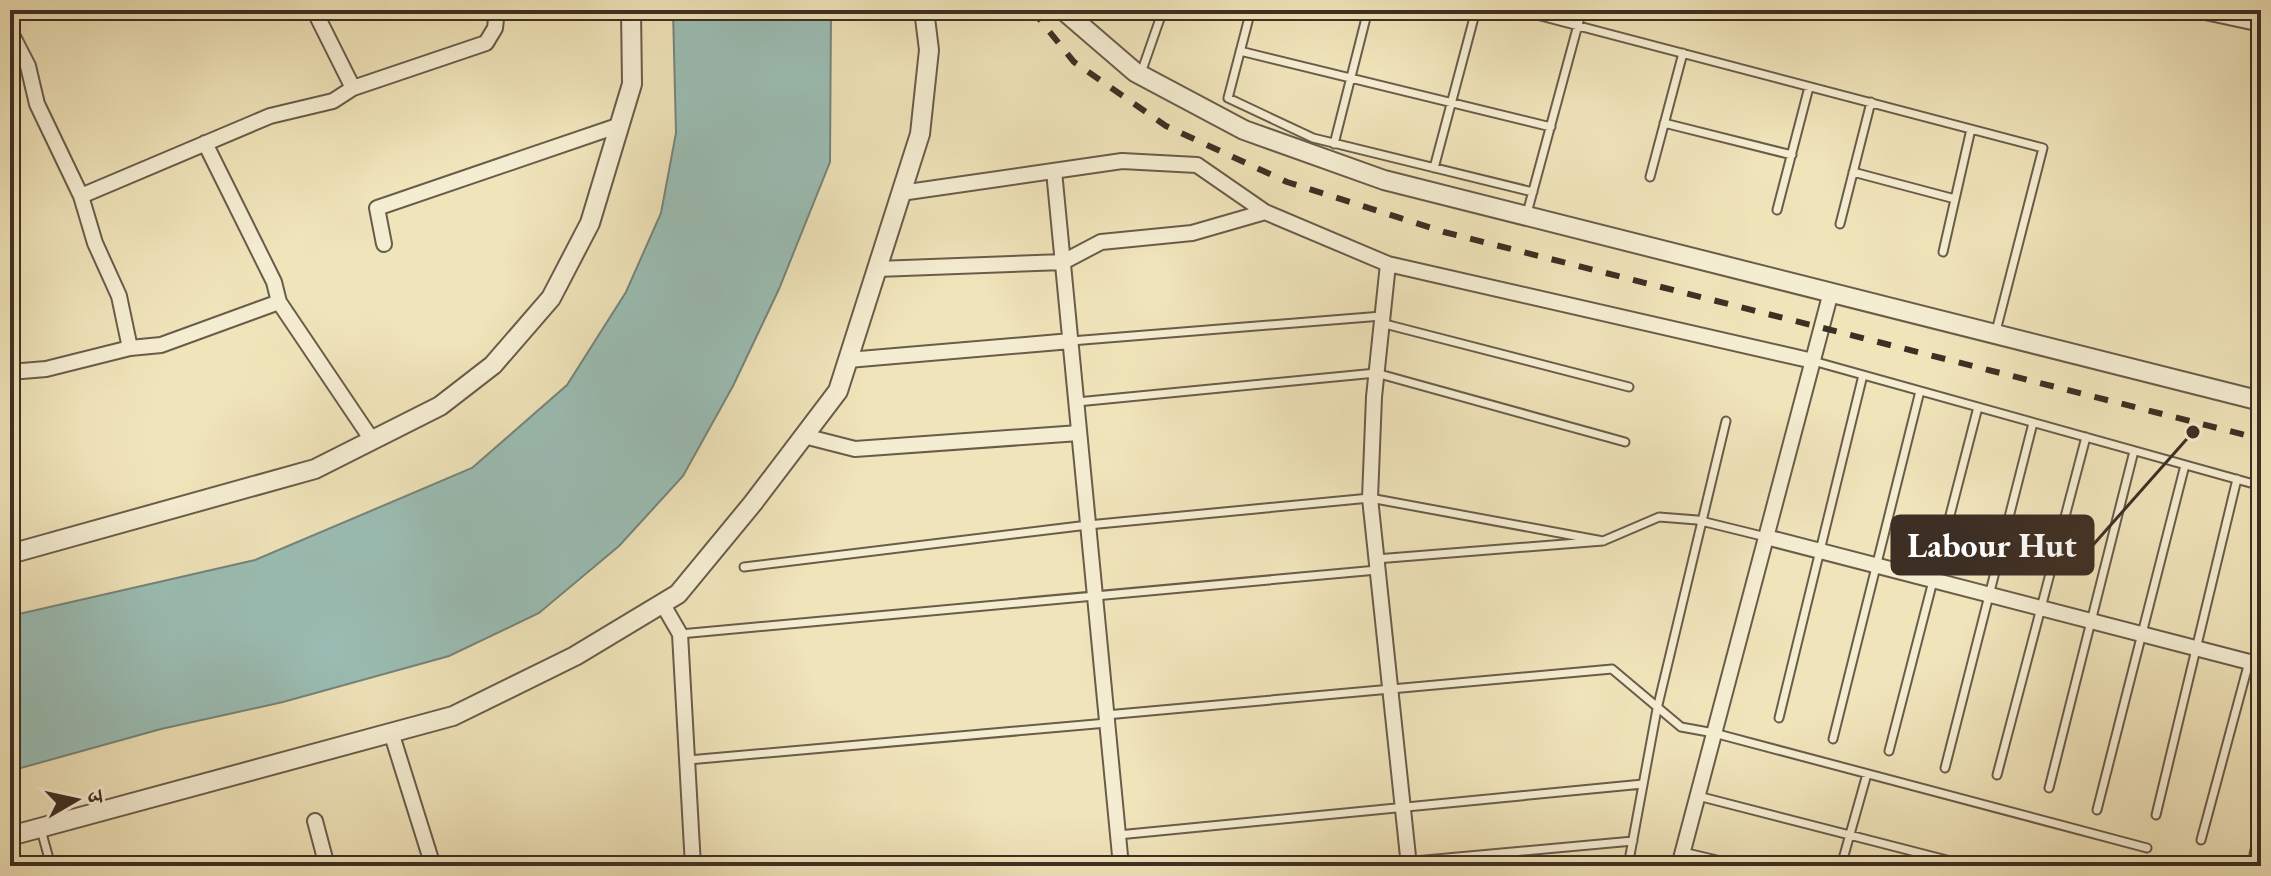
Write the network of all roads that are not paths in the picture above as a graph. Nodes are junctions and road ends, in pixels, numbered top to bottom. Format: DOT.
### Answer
graph roads {
  1 [pos="314,10"];
  2 [pos="497,10"];
  3 [pos="631,10"];
  4 [pos="924,10"];
  5 [pos="1063,10"];
  6 [pos="1163,10"];
  7 [pos="1251,10"];
  8 [pos="1368,10"];
  9 [pos="1476,10"];
  10 [pos="1518,10"];
  11 [pos="1582,10"];
  12 [pos="2196,10"];
  13 [pos="2261,24"];
  14 [pos="1578,26"];
  15 [pos="10,31"];
  16 [pos="1240,51"];
  17 [pos="1683,53"];
  18 [pos="1140,75"];
  19 [pos="1351,78"];
  20 [pos="1809,87"];
  21 [pos="353,88"];
  22 [pos="1871,102"];
  23 [pos="1452,103"];
  24 [pos="1664,123"];
  25 [pos="620,125"];
  26 [pos="1551,127"];
  27 [pos="1971,129"];
  28 [pos="205,143"];
  29 [pos="1334,144"];
  30 [pos="1792,155"];
  31 [pos="1434,168"];
  32 [pos="1054,171"];
  33 [pos="1853,172"];
  34 [pos="1650,177"];
  35 [pos="1533,192"];
  36 [pos="901,193"];
  37 [pos="81,196"];
  38 [pos="1955,199"];
  39 [pos="1777,210"];
  40 [pos="1265,212"];
  41 [pos="1526,215"];
  42 [pos="1840,224"];
  43 [pos="384,244"];
  44 [pos="1943,252"];
  45 [pos="1063,262"];
  46 [pos="1388,264"];
  47 [pos="877,269"];
  48 [pos="1831,292"];
  49 [pos="279,302"];
  50 [pos="1382,319"];
  51 [pos="1995,334"];
  52 [pos="1071,341"];
  53 [pos="130,348"];
  54 [pos="848,360"];
  55 [pos="1813,361"];
  56 [pos="10,372"];
  57 [pos="1376,373"];
  58 [pos="1863,375"];
  59 [pos="1629,387"];
  60 [pos="1920,391"];
  61 [pos="2261,401"];
  62 [pos="1077,402"];
  63 [pos="1978,407"];
  64 [pos="1726,421"];
  65 [pos="2033,423"];
  66 [pos="1079,433"];
  67 [pos="804,436"];
  68 [pos="2086,437"];
  69 [pos="372,440"];
  70 [pos="1625,442"];
  71 [pos="2134,451"];
  72 [pos="2185,465"];
  73 [pos="2237,479"];
  74 [pos="2261,486"];
  75 [pos="1370,498"];
  76 [pos="1702,521"];
  77 [pos="1088,525"];
  78 [pos="1766,537"];
  79 [pos="1603,541"];
  80 [pos="1820,551"];
  81 [pos="10,554"];
  82 [pos="1377,564"];
  83 [pos="1877,565"];
  84 [pos="744,567"];
  85 [pos="1933,579"];
  86 [pos="1989,593"];
  87 [pos="1095,596"];
  88 [pos="662,603"];
  89 [pos="2041,609"];
  90 [pos="2092,622"];
  91 [pos="680,634"];
  92 [pos="2142,634"];
  93 [pos="2197,649"];
  94 [pos="2255,664"];
  95 [pos="1390,691"];
  96 [pos="1657,709"];
  97 [pos="1779,718"];
  98 [pos="1107,719"];
  99 [pos="391,732"];
  100 [pos="1714,733"];
  101 [pos="1833,739"];
  102 [pos="1889,751"];
  103 [pos="688,760"];
  104 [pos="1945,768"];
  105 [pos="1867,774"];
  106 [pos="1997,775"];
  107 [pos="1643,784"];
  108 [pos="2049,788"];
  109 [pos="1698,796"];
  110 [pos="1403,807"];
  111 [pos="2097,810"];
  112 [pos="2156,815"];
  113 [pos="315,821"];
  114 [pos="2261,825"];
  115 [pos="40,827"];
  116 [pos="1118,835"];
  117 [pos="1850,835"];
  118 [pos="10,836"];
  119 [pos="2201,840"];
  120 [pos="1633,841"];
  121 [pos="2147,848"];
  122 [pos="2254,854"];
  123 [pos="1681,859"];
  124 [pos="1409,864"];
  125 [pos="51,866"];
  126 [pos="327,866"];
  127 [pos="433,866"];
  128 [pos="693,866"];
  129 [pos="1121,866"];
  130 [pos="1359,866"];
  131 [pos="1628,866"];
  132 [pos="1742,866"];
  133 [pos="1841,866"];
  134 [pos="1970,866"];
  1 -- 21 [label="street"];
  2 -- 21 [label="street"];
  3 -- 25 [label="street"];
  4 -- 36 [label="street"];
  5 -- 18 [label="street"];
  6 -- 18 [label="lane"];
  7 -- 16 [label="lane"];
  8 -- 19 [label="lane"];
  9 -- 23 [label="lane"];
  10 -- 14 [label="lane"];
  11 -- 14 [label="lane"];
  12 -- 13 [label="street"];
  14 -- 17 [label="lane"];
  14 -- 26 [label="lane"];
  15 -- 37 [label="street"];
  16 -- 19 [label="lane"];
  16 -- 29 [label="lane"];
  17 -- 20 [label="lane"];
  17 -- 24 [label="lane"];
  18 -- 41 [label="street"];
  19 -- 23 [label="lane"];
  19 -- 29 [label="lane"];
  20 -- 22 [label="lane"];
  20 -- 30 [label="lane"];
  21 -- 28 [label="street"];
  22 -- 27 [label="lane"];
  22 -- 33 [label="lane"];
  23 -- 26 [label="lane"];
  23 -- 31 [label="lane"];
  24 -- 30 [label="lane"];
  24 -- 34 [label="lane"];
  25 -- 43 [label="street"];
  25 -- 69 [label="street"];
  26 -- 35 [label="lane"];
  27 -- 38 [label="lane"];
  27 -- 51 [label="lane"];
  28 -- 37 [label="street"];
  28 -- 49 [label="street"];
  29 -- 31 [label="lane"];
  30 -- 39 [label="lane"];
  31 -- 35 [label="lane"];
  32 -- 36 [label="street"];
  32 -- 40 [label="street"];
  32 -- 45 [label="street"];
  33 -- 38 [label="lane"];
  33 -- 42 [label="lane"];
  35 -- 41 [label="lane"];
  36 -- 47 [label="street"];
  37 -- 53 [label="street"];
  38 -- 44 [label="lane"];
  40 -- 45 [label="street"];
  40 -- 46 [label="street"];
  41 -- 48 [label="street"];
  45 -- 47 [label="street"];
  45 -- 52 [label="street"];
  46 -- 50 [label="street"];
  46 -- 55 [label="street"];
  47 -- 54 [label="street"];
  48 -- 51 [label="street"];
  48 -- 55 [label="street"];
  49 -- 53 [label="street"];
  49 -- 69 [label="street"];
  50 -- 52 [label="lane"];
  50 -- 57 [label="street"];
  50 -- 59 [label="lane"];
  51 -- 61 [label="street"];
  52 -- 54 [label="street"];
  52 -- 62 [label="street"];
  53 -- 56 [label="street"];
  54 -- 67 [label="street"];
  55 -- 58 [label="lane"];
  55 -- 78 [label="street"];
  57 -- 62 [label="lane"];
  57 -- 70 [label="lane"];
  57 -- 75 [label="street"];
  58 -- 60 [label="lane"];
  58 -- 80 [label="lane"];
  60 -- 63 [label="lane"];
  60 -- 83 [label="lane"];
  62 -- 66 [label="street"];
  63 -- 65 [label="lane"];
  63 -- 85 [label="lane"];
  64 -- 76 [label="lane"];
  65 -- 68 [label="lane"];
  65 -- 86 [label="lane"];
  66 -- 67 [label="street"];
  66 -- 77 [label="street"];
  67 -- 88 [label="street"];
  68 -- 71 [label="lane"];
  68 -- 89 [label="lane"];
  69 -- 81 [label="street"];
  71 -- 72 [label="lane"];
  71 -- 90 [label="lane"];
  72 -- 73 [label="lane"];
  72 -- 92 [label="lane"];
  73 -- 74 [label="lane"];
  73 -- 93 [label="lane"];
  75 -- 77 [label="lane"];
  75 -- 79 [label="lane"];
  75 -- 82 [label="street"];
  76 -- 78 [label="lane"];
  76 -- 79 [label="lane"];
  76 -- 96 [label="lane"];
  77 -- 84 [label="lane"];
  77 -- 87 [label="street"];
  78 -- 80 [label="street"];
  78 -- 100 [label="street"];
  79 -- 82 [label="lane"];
  80 -- 83 [label="street"];
  80 -- 97 [label="lane"];
  82 -- 87 [label="lane"];
  82 -- 95 [label="street"];
  83 -- 85 [label="street"];
  83 -- 101 [label="lane"];
  85 -- 86 [label="street"];
  85 -- 102 [label="lane"];
  86 -- 89 [label="street"];
  86 -- 104 [label="lane"];
  87 -- 91 [label="lane"];
  87 -- 98 [label="street"];
  88 -- 91 [label="street"];
  88 -- 99 [label="street"];
  89 -- 90 [label="street"];
  89 -- 106 [label="lane"];
  90 -- 92 [label="street"];
  90 -- 108 [label="lane"];
  91 -- 103 [label="street"];
  92 -- 93 [label="street"];
  92 -- 111 [label="lane"];
  93 -- 94 [label="street"];
  93 -- 112 [label="lane"];
  94 -- 119 [label="lane"];
  95 -- 96 [label="lane"];
  95 -- 98 [label="lane"];
  95 -- 110 [label="street"];
  96 -- 100 [label="lane"];
  96 -- 107 [label="lane"];
  98 -- 103 [label="lane"];
  98 -- 116 [label="street"];
  99 -- 115 [label="street"];
  99 -- 127 [label="street"];
  100 -- 105 [label="lane"];
  100 -- 109 [label="street"];
  103 -- 128 [label="street"];
  105 -- 117 [label="lane"];
  105 -- 121 [label="lane"];
  107 -- 110 [label="lane"];
  107 -- 120 [label="lane"];
  109 -- 117 [label="lane"];
  109 -- 123 [label="street"];
  110 -- 116 [label="lane"];
  110 -- 124 [label="street"];
  113 -- 126 [label="street"];
  114 -- 122 [label="lane"];
  115 -- 118 [label="street"];
  115 -- 125 [label="lane"];
  116 -- 129 [label="street"];
  117 -- 133 [label="lane"];
  117 -- 134 [label="lane"];
  120 -- 124 [label="lane"];
  120 -- 131 [label="lane"];
  123 -- 132 [label="lane"];
  124 -- 130 [label="lane"];
}
